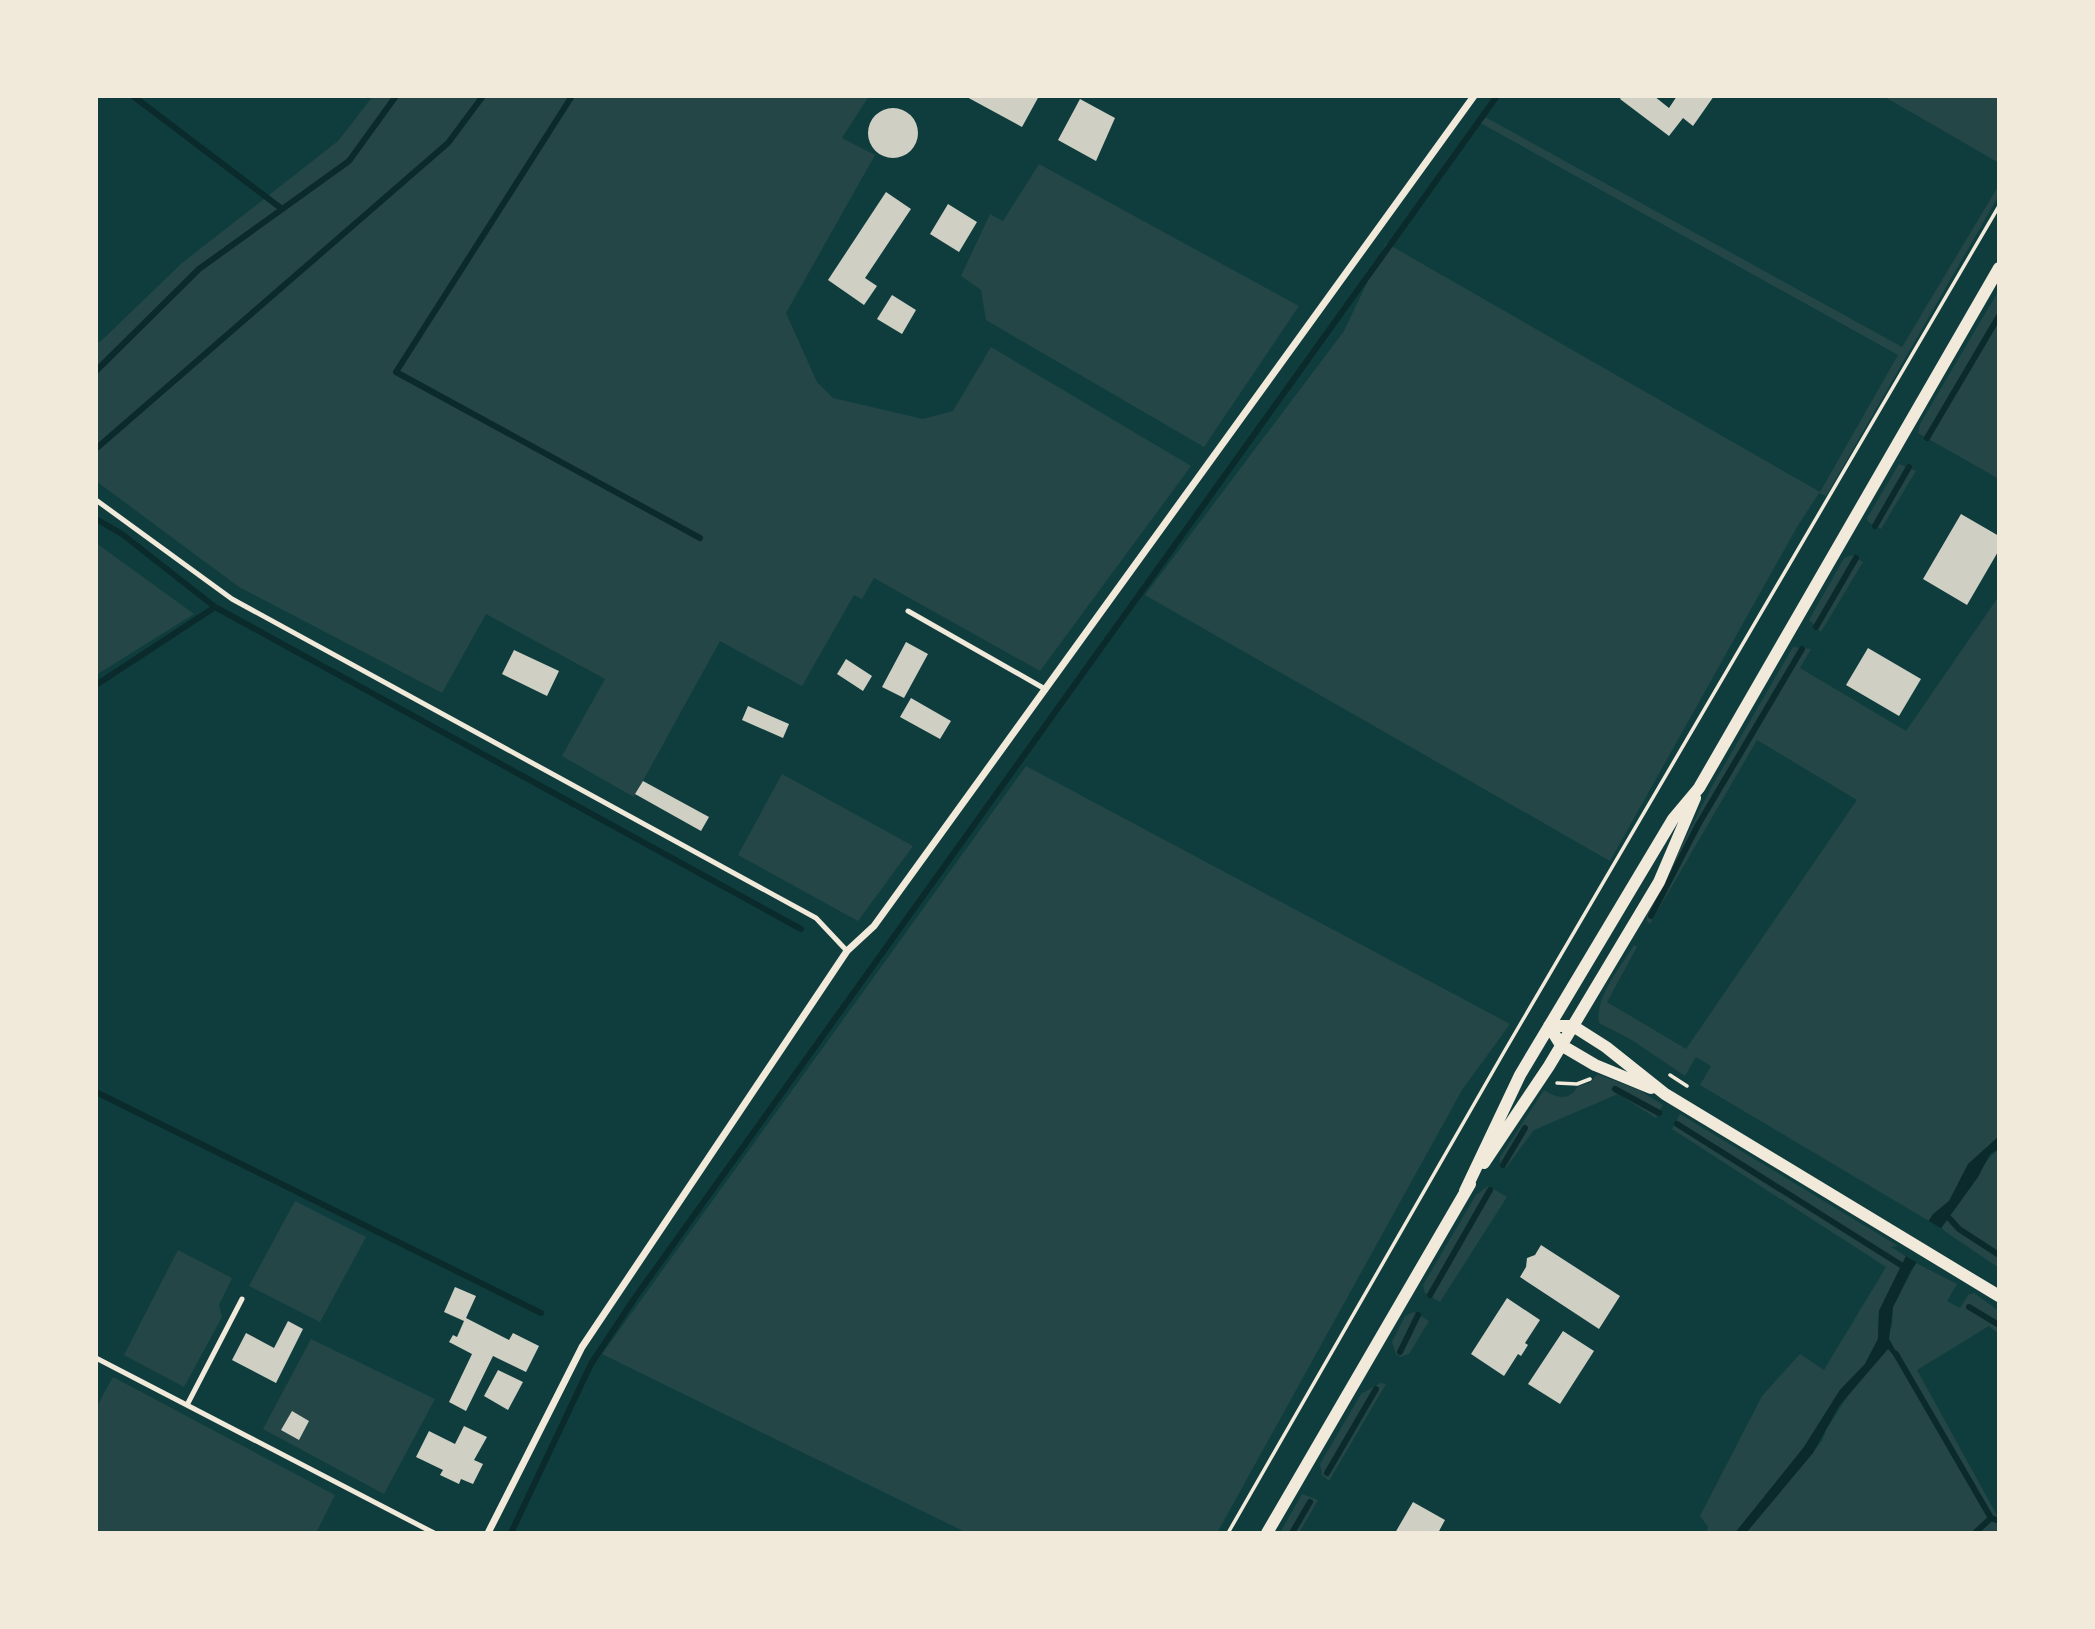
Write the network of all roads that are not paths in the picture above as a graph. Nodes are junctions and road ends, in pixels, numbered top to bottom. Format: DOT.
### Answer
graph roads {
  1 [pos="1474,96"];
  2 [pos="1999,268"];
  3 [pos="96,500"];
  4 [pos="908,611"];
  5 [pos="1045,689"];
  6 [pos="1699,788"];
  7 [pos="847,951"];
  8 [pos="1549,1026"];
  9 [pos="1573,1026"];
  10 [pos="1562,1045"];
  11 [pos="1665,1094"];
  12 [pos="1465,1191"];
  13 [pos="1999,1296"];
  14 [pos="242,1299"];
  15 [pos="96,1358"];
  16 [pos="187,1405"];
  17 [pos="434,1533"];
  18 [pos="488,1533"];
  19 [pos="1268,1533"];
  1 -- 5 [label="street"];
  2 -- 6 [label="street"];
  3 -- 7 [label="lane"];
  4 -- 5 [label="lane"];
  5 -- 7 [label="street"];
  6 -- 8 [label="street"];
  6 -- 9 [label="street"];
  7 -- 18 [label="street"];
  8 -- 9 [label="street"];
  8 -- 10 [label="street"];
  8 -- 12 [label="street"];
  9 -- 10 [label="street"];
  9 -- 11 [label="street"];
  10 -- 11 [label="street"];
  10 -- 12 [label="street"];
  11 -- 13 [label="street"];
  12 -- 19 [label="street"];
  14 -- 16 [label="lane"];
  15 -- 16 [label="lane"];
  16 -- 17 [label="lane"];
}
